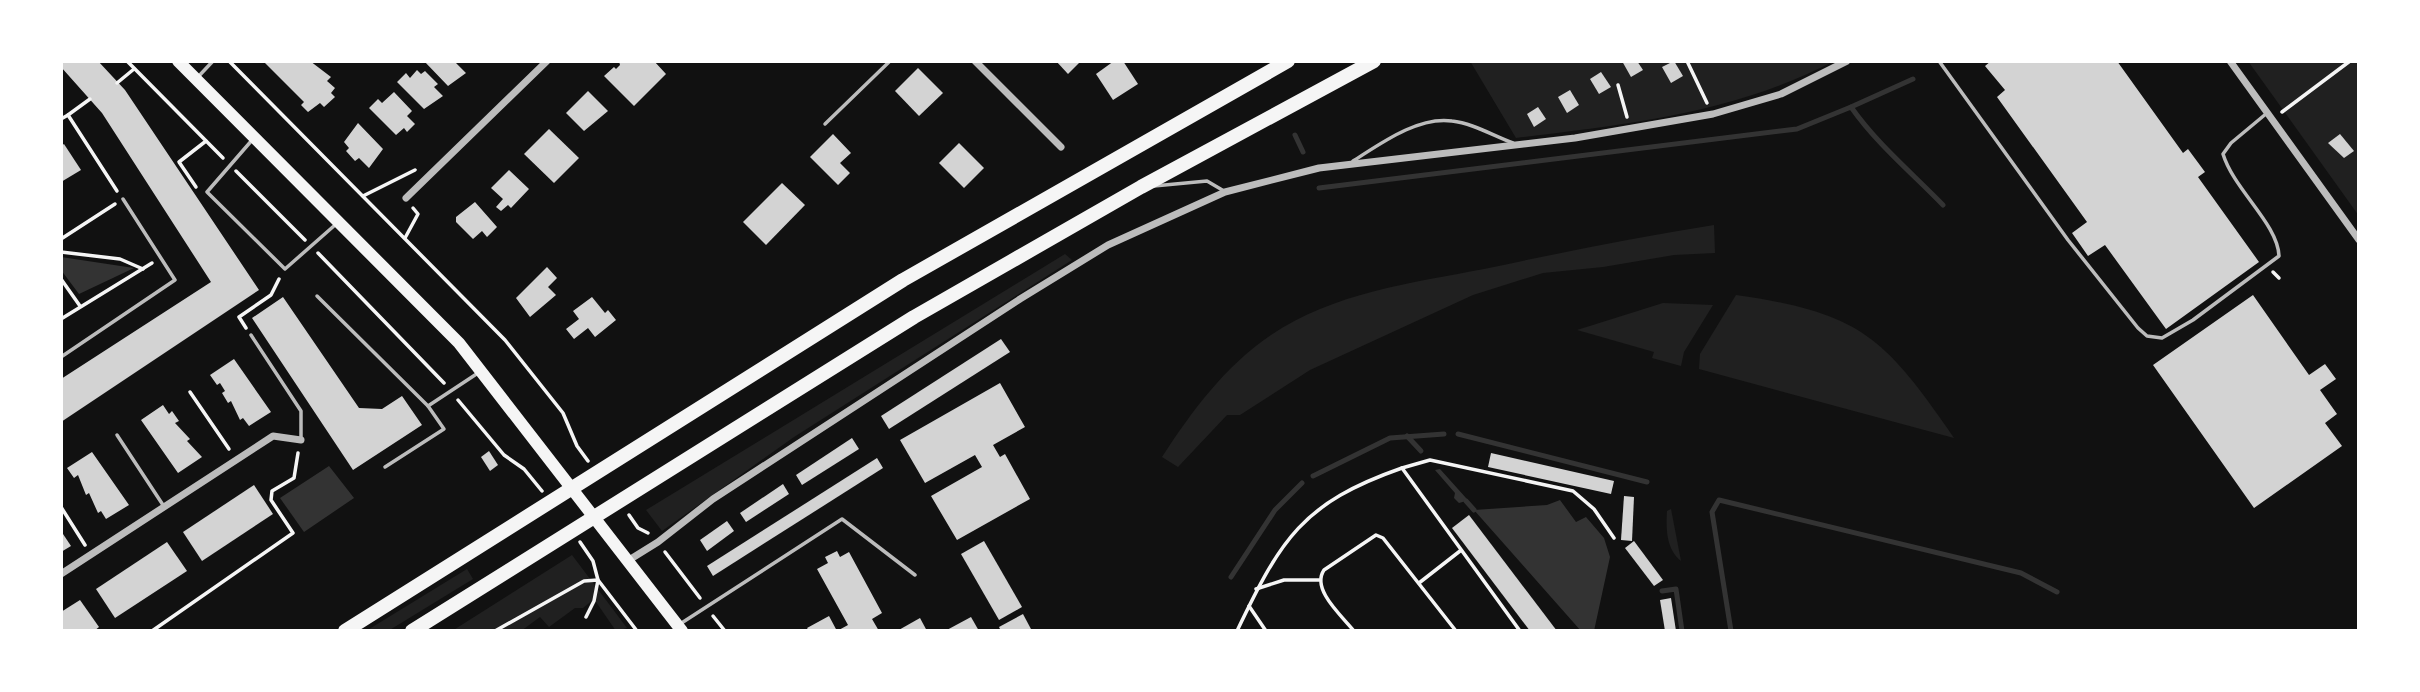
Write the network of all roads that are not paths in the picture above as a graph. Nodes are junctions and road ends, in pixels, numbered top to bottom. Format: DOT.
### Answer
graph roads {
  1 [pos="178,61"];
  2 [pos="213,61"];
  3 [pos="547,61"];
  4 [pos="891,61"];
  5 [pos="975,61"];
  6 [pos="1288,61"];
  7 [pos="1374,61"];
  8 [pos="1847,61"];
  9 [pos="1940,61"];
  10 [pos="2230,61"];
  11 [pos="196,79"];
  12 [pos="2270,116"];
  13 [pos="825,124"];
  14 [pos="255,137"];
  15 [pos="1520,145"];
  16 [pos="1061,147"];
  17 [pos="1348,164"];
  18 [pos="1141,187"];
  19 [pos="1225,192"];
  20 [pos="406,198"];
  21 [pos="122,199"];
  22 [pos="338,222"];
  23 [pos="2359,240"];
  24 [pos="317,296"];
  25 [pos="251,335"];
  26 [pos="61,357"];
  27 [pos="482,370"];
  28 [pos="428,406"];
  29 [pos="117,435"];
  30 [pos="301,440"];
  31 [pos="385,467"];
  32 [pos="164,507"];
  33 [pos="629,560"];
  34 [pos="61,574"];
  35 [pos="915,575"];
  36 [pos="680,628"];
  37 [pos="345,631"];
  38 [pos="412,631"];
  1 -- 11 [label="main road"];
  2 -- 11 [label="lane"];
  3 -- 20 [label="street"];
  4 -- 13 [label="lane"];
  5 -- 16 [label="street"];
  6 -- 37 [label="highway"];
  7 -- 18 [label="highway"];
  8 -- 15 [label="street"];
  9 -- 12 [label="lane"];
  10 -- 12 [label="street"];
  11 -- 14 [label="main road"];
  12 -- 23 [label="street"];
  14 -- 22 [label="main road"];
  14 -- 22 [label="lane"];
  15 -- 17 [label="street"];
  15 -- 17 [label="lane"];
  17 -- 19 [label="street"];
  18 -- 19 [label="lane"];
  18 -- 38 [label="highway"];
  19 -- 33 [label="street"];
  21 -- 26 [label="lane"];
  22 -- 27 [label="main road"];
  24 -- 28 [label="lane"];
  25 -- 30 [label="lane"];
  27 -- 28 [label="lane"];
  27 -- 33 [label="main road"];
  28 -- 31 [label="lane"];
  29 -- 32 [label="lane"];
  30 -- 32 [label="street"];
  32 -- 34 [label="street"];
  33 -- 36 [label="main road"];
  35 -- 36 [label="lane"];
}
